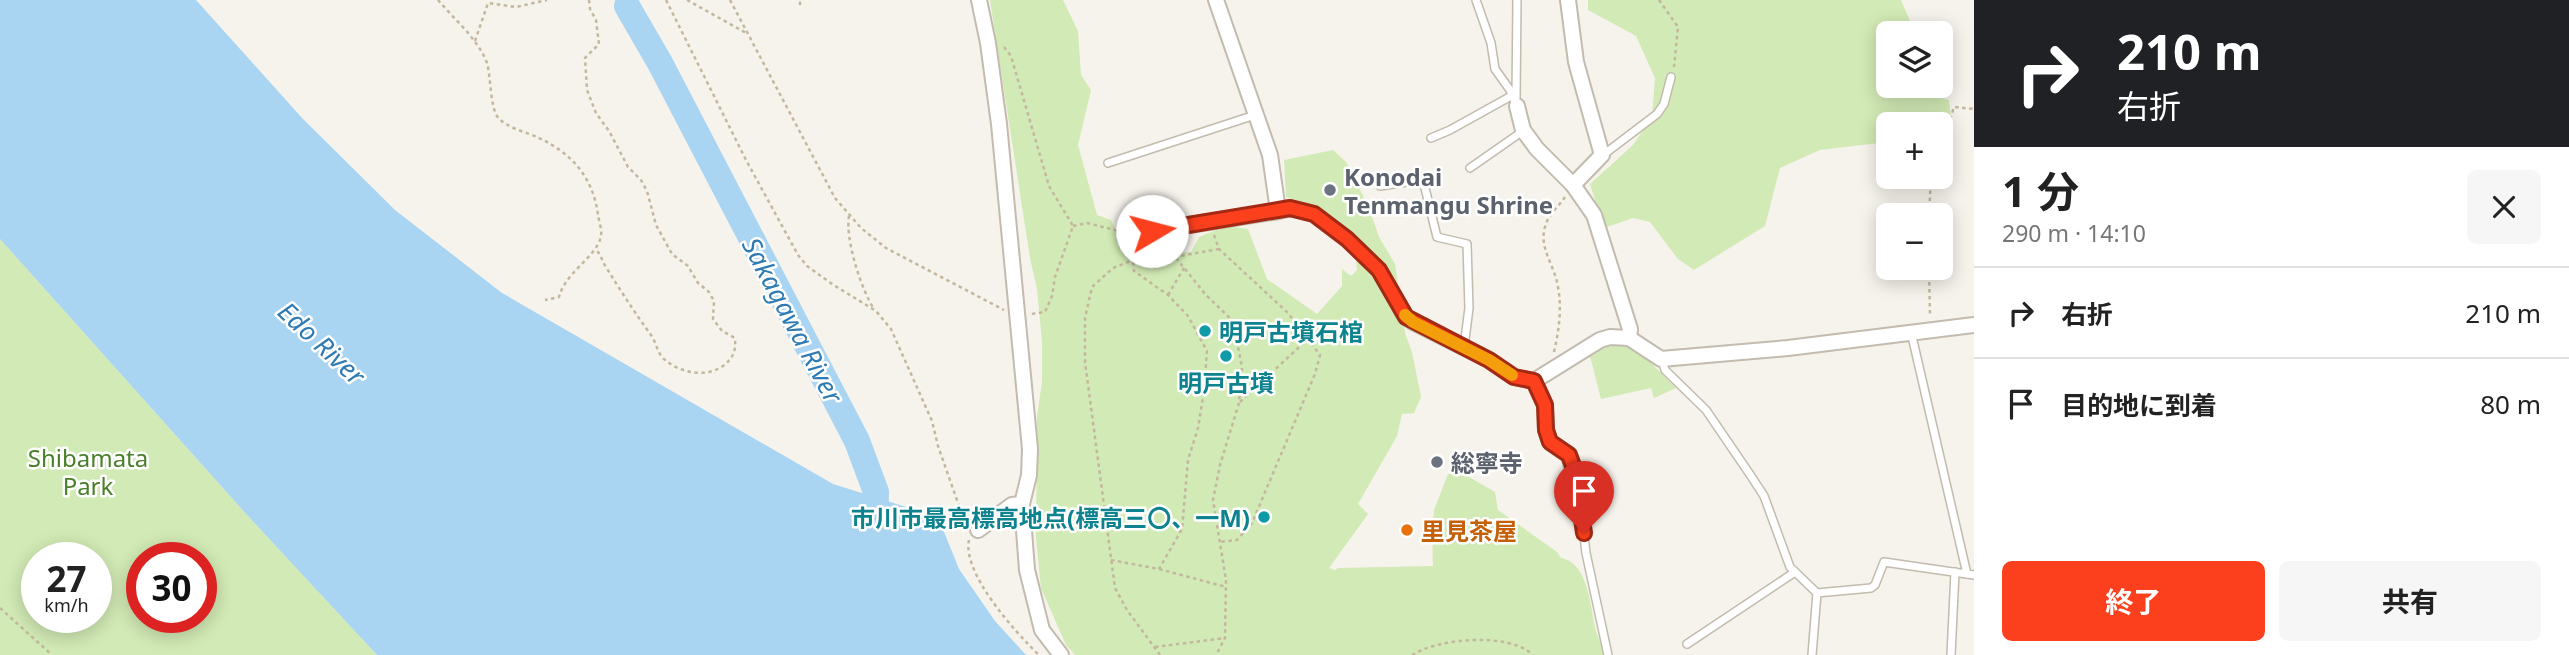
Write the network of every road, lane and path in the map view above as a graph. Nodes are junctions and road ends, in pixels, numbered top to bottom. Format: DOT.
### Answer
graph roads {
  1 [pos="438,0"];
  2 [pos="547,0"];
  3 [pos="589,0"];
  4 [pos="666,0"];
  5 [pos="687,0"];
  6 [pos="730,0"];
  7 [pos="800,0"];
  8 [pos="979,0"];
  9 [pos="1216,0"];
  10 [pos="1476,0"];
  11 [pos="1517,0"];
  12 [pos="1568,0"];
  13 [pos="1659,0"];
  14 [pos="488,1"];
  15 [pos="800,5"];
  16 [pos="749,35"];
  17 [pos="475,42"];
  18 [pos="1004,47"];
  19 [pos="1671,78"];
  20 [pos="1515,100"];
  21 [pos="1974,109"];
  22 [pos="1952,112"];
  23 [pos="1255,115"];
  24 [pos="1523,130"];
  25 [pos="1431,138"];
  26 [pos="1602,155"];
  27 [pos="1108,163"];
  28 [pos="1470,168"];
  29 [pos="1573,185"];
  30 [pos="1380,186"];
  31 [pos="1278,211"];
  32 [pos="849,214"];
  33 [pos="1210,222"];
  34 [pos="1073,226"];
  35 [pos="1152,231"];
  36 [pos="595,249"];
  37 [pos="1219,249"];
  38 [pos="1175,257"];
  39 [pos="1133,260"];
  40 [pos="1185,268"];
  41 [pos="1929,280"];
  42 [pos="1168,295"];
  43 [pos="545,300"];
  44 [pos="876,312"];
  45 [pos="1007,312"];
  46 [pos="1028,314"];
  47 [pos="1974,325"];
  48 [pos="1930,330"];
  49 [pos="1911,332"];
  50 [pos="1309,338"];
  51 [pos="1629,338"];
  52 [pos="1464,347"];
  53 [pos="1661,359"];
  54 [pos="1549,372"];
  55 [pos="1534,381"];
  56 [pos="1239,403"];
  57 [pos="1579,494"];
  58 [pos="1022,504"];
  59 [pos="974,532"];
  60 [pos="1218,542"];
  61 [pos="1111,560"];
  62 [pos="1159,569"];
  63 [pos="1795,572"];
  64 [pos="1955,572"];
  65 [pos="1970,574"];
  66 [pos="1226,587"];
  67 [pos="1817,593"];
  68 [pos="0,608"];
  69 [pos="1226,638"];
  70 [pos="1687,644"];
  71 [pos="1156,647"];
  72 [pos="52,655"];
  73 [pos="1038,655"];
  74 [pos="1061,655"];
  75 [pos="1160,655"];
  76 [pos="1216,655"];
  77 [pos="1412,655"];
  78 [pos="1533,655"];
  79 [pos="1608,655"];
  80 [pos="1812,655"];
  81 [pos="1951,655"];
  1 -- 17 [label="path"];
  2 -- 14 [label="path"];
  3 -- 36 [label="path"];
  4 -- 44 [label="path"];
  5 -- 16 [label="path"];
  6 -- 16 [label="path"];
  7 -- 15 [label="path"];
  8 -- 58 [label="street"];
  9 -- 23 [label="street"];
  10 -- 20 [label="lane"];
  11 -- 20 [label="lane"];
  12 -- 26 [label="street"];
  13 -- 19 [label="path"];
  14 -- 17 [label="path"];
  16 -- 32 [label="path"];
  17 -- 36 [label="path"];
  18 -- 34 [label="path"];
  19 -- 26 [label="lane"];
  20 -- 24 [label="street"];
  20 -- 25 [label="lane"];
  21 -- 22 [label="path"];
  23 -- 27 [label="lane"];
  23 -- 31 [label="street"];
  24 -- 28 [label="lane"];
  24 -- 29 [label="street"];
  26 -- 29 [label="street"];
  29 -- 51 [label="street"];
  29 -- 54 [label="path"];
  30 -- 52 [label="lane"];
  31 -- 33 [label="street"];
  31 -- 52 [label="street"];
  32 -- 44 [label="path"];
  32 -- 45 [label="path"];
  33 -- 35 [label="street"];
  33 -- 37 [label="path"];
  34 -- 39 [label="path"];
  34 -- 46 [label="path"];
  36 -- 43 [label="path"];
  37 -- 38 [label="path"];
  37 -- 50 [label="path"];
  38 -- 39 [label="path"];
  38 -- 40 [label="path"];
  39 -- 42 [label="path"];
  39 -- 61 [label="path"];
  40 -- 42 [label="path"];
  40 -- 56 [label="path"];
  41 -- 48 [label="path"];
  42 -- 62 [label="path"];
  44 -- 59 [label="path"];
  47 -- 48 [label="street"];
  48 -- 49 [label="street"];
  49 -- 53 [label="street"];
  49 -- 65 [label="lane"];
  50 -- 56 [label="path"];
  50 -- 60 [label="path"];
  51 -- 53 [label="street"];
  51 -- 54 [label="street"];
  52 -- 55 [label="street"];
  53 -- 63 [label="lane"];
  54 -- 55 [label="street"];
  55 -- 57 [label="street"];
  56 -- 60 [label="path"];
  57 -- 79 [label="lane"];
  58 -- 59 [label="street"];
  58 -- 74 [label="street"];
  59 -- 73 [label="path"];
  60 -- 66 [label="path"];
  61 -- 62 [label="path"];
  61 -- 71 [label="path"];
  62 -- 66 [label="path"];
  63 -- 67 [label="lane"];
  63 -- 70 [label="lane"];
  64 -- 65 [label="lane"];
  64 -- 67 [label="lane"];
  64 -- 81 [label="lane"];
  66 -- 69 [label="path"];
  67 -- 80 [label="lane"];
  68 -- 72 [label="path"];
  69 -- 71 [label="path"];
  69 -- 76 [label="path"];
  71 -- 75 [label="path"];
  77 -- 78 [label="path"];
}
